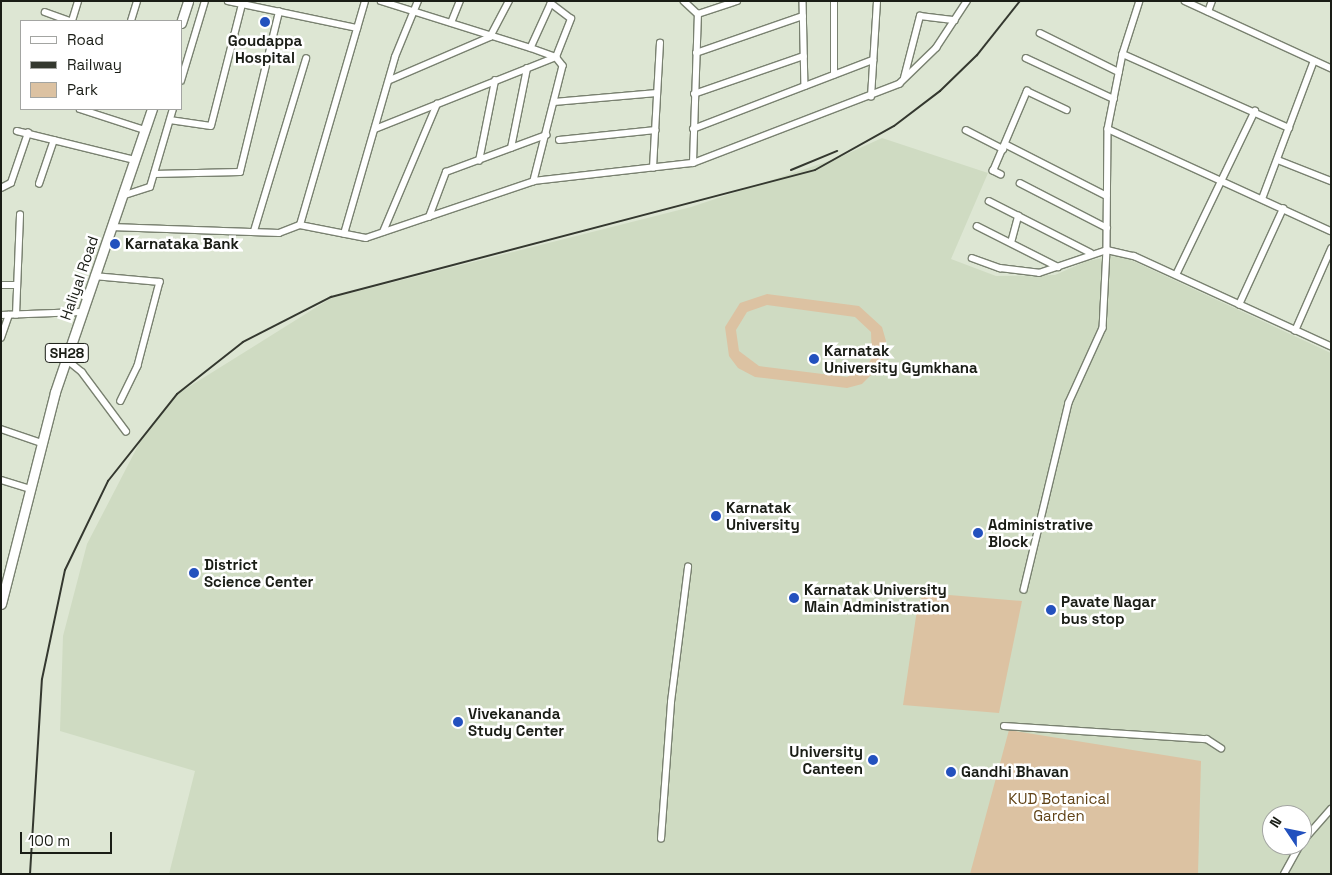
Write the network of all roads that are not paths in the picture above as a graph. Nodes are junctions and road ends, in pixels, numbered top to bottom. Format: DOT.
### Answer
graph roads {
  1 [pos="78,1"];
  2 [pos="137,1"];
  3 [pos="188,1"];
  4 [pos="205,1"];
  5 [pos="228,1"];
  6 [pos="365,1"];
  7 [pos="381,1"];
  8 [pos="418,1"];
  9 [pos="460,1"];
  10 [pos="508,1"];
  11 [pos="684,1"];
  12 [pos="737,1"];
  13 [pos="803,1"];
  14 [pos="834,1"];
  15 [pos="878,1"];
  16 [pos="968,1"];
  17 [pos="1140,1"];
  18 [pos="1185,1"];
  19 [pos="1212,1"];
  20 [pos="242,4"];
  21 [pos="413,11"];
  22 [pos="45,12"];
  23 [pos="279,12"];
  24 [pos="1208,12"];
  25 [pos="698,14"];
  26 [pos="803,16"];
  27 [pos="68,20"];
  28 [pos="71,20"];
  29 [pos="131,20"];
  30 [pos="182,20"];
  31 [pos="955,20"];
  32 [pos="451,24"];
  33 [pos="357,28"];
  34 [pos="1040,33"];
  35 [pos="490,37"];
  36 [pos="660,43"];
  37 [pos="531,48"];
  38 [pos="696,53"];
  39 [pos="1123,54"];
  40 [pos="804,56"];
  41 [pos="556,57"];
  42 [pos="1026,58"];
  43 [pos="306,59"];
  44 [pos="873,60"];
  45 [pos="1314,61"];
  46 [pos="527,68"];
  47 [pos="1331,68"];
  48 [pos="1119,72"];
  49 [pos="834,75"];
  50 [pos="182,78"];
  51 [pos="390,80"];
  52 [pos="903,80"];
  53 [pos="495,82"];
  54 [pos="805,86"];
  55 [pos="657,93"];
  56 [pos="694,94"];
  57 [pos="871,97"];
  58 [pos="1114,99"];
  59 [pos="554,102"];
  60 [pos="438,104"];
  61 [pos="83,110"];
  62 [pos="152,110"];
  63 [pos="173,110"];
  64 [pos="1067,110"];
  65 [pos="1254,111"];
  66 [pos="170,120"];
  67 [pos="1289,128"];
  68 [pos="376,129"];
  69 [pos="1108,129"];
  70 [pos="145,130"];
  71 [pos="655,130"];
  72 [pos="693,130"];
  73 [pos="966,130"];
  74 [pos="17,131"];
  75 [pos="28,133"];
  76 [pos="546,135"];
  77 [pos="54,140"];
  78 [pos="559,140"];
  79 [pos="1004,147"];
  80 [pos="511,148"];
  81 [pos="135,160"];
  82 [pos="1278,160"];
  83 [pos="479,161"];
  84 [pos="693,164"];
  85 [pos="653,168"];
  86 [pos="154,174"];
  87 [pos="1001,175"];
  88 [pos="534,181"];
  89 [pos="1331,181"];
  90 [pos="1223,182"];
  91 [pos="1020,183"];
  92 [pos="39,184"];
  93 [pos="1,188"];
  94 [pos="122,196"];
  95 [pos="1107,196"];
  96 [pos="1262,199"];
  97 [pos="988,200"];
  98 [pos="1283,208"];
  99 [pos="20,215"];
  100 [pos="1018,216"];
  101 [pos="430,217"];
  102 [pos="300,225"];
  103 [pos="111,226"];
  104 [pos="976,226"];
  105 [pos="1107,228"];
  106 [pos="1331,230"];
  107 [pos="254,232"];
  108 [pos="383,232"];
  109 [pos="344,234"];
  110 [pos="1011,243"];
  111 [pos="1331,249"];
  112 [pos="1107,250"];
  113 [pos="1091,253"];
  114 [pos="972,258"];
  115 [pos="1058,267"];
  116 [pos="1176,275"];
  117 [pos="94,276"];
  118 [pos="1,285"];
  119 [pos="16,285"];
  120 [pos="1239,305"];
  121 [pos="81,312"];
  122 [pos="9,315"];
  123 [pos="16,315"];
  124 [pos="1,316"];
  125 [pos="1295,331"];
  126 [pos="1,338"];
  127 [pos="1331,346"];
  128 [pos="66,359"];
  129 [pos="121,401"];
  130 [pos="1,429"];
  131 [pos="126,431"];
  132 [pos="42,443"];
  133 [pos="1,480"];
  134 [pos="30,489"];
  135 [pos="688,567"];
  136 [pos="1024,590"];
  137 [pos="1,604"];
  138 [pos="1004,726"];
  139 [pos="1221,748"];
  140 [pos="1331,809"];
  141 [pos="1312,831"];
  142 [pos="661,839"];
  143 [pos="1295,855"];
  144 [pos="1284,874"];
  1 -- 28 [label="street"];
  2 -- 29 [label="street"];
  3 -- 30 [label="main road"];
  4 -- 50 [label="street"];
  5 -- 20 [label="street"];
  6 -- 33 [label="street"];
  7 -- 21 [label="street"];
  8 -- 21 [label="street"];
  9 -- 32 [label="street"];
  10 -- 35 [label="street"];
  11 -- 25 [label="street"];
  12 -- 25 [label="street"];
  13 -- 26 [label="street"];
  14 -- 49 [label="street"];
  15 -- 44 [label="street"];
  16 -- 31 [label="street"];
  17 -- 39 [label="street"];
  18 -- 24 [label="street"];
  19 -- 24 [label="street"];
  20 -- 23 [label="street"];
  20 -- 66 [label="street"];
  21 -- 32 [label="street"];
  21 -- 51 [label="street"];
  22 -- 27 [label="street"];
  23 -- 33 [label="street"];
  23 -- 86 [label="street"];
  24 -- 45 [label="street"];
  25 -- 38 [label="street"];
  26 -- 38 [label="street"];
  26 -- 40 [label="street"];
  31 -- 52 [label="street"];
  31 -- 52 [label="street"];
  32 -- 35 [label="street"];
  33 -- 102 [label="street"];
  34 -- 48 [label="street"];
  35 -- 37 [label="street"];
  35 -- 51 [label="street"];
  36 -- 55 [label="street"];
  37 -- 41 [label="street"];
  37 -- 41 [label="street"];
  38 -- 56 [label="street"];
  39 -- 48 [label="street"];
  39 -- 65 [label="street"];
  40 -- 54 [label="street"];
  40 -- 56 [label="street"];
  41 -- 46 [label="street"];
  41 -- 59 [label="street"];
  42 -- 58 [label="street"];
  43 -- 107 [label="street"];
  44 -- 49 [label="street"];
  44 -- 57 [label="street"];
  45 -- 47 [label="street"];
  45 -- 67 [label="street"];
  46 -- 53 [label="street"];
  46 -- 80 [label="street"];
  48 -- 58 [label="street"];
  49 -- 54 [label="street"];
  51 -- 68 [label="street"];
  52 -- 57 [label="street"];
  53 -- 60 [label="street"];
  53 -- 83 [label="street"];
  54 -- 72 [label="street"];
  55 -- 59 [label="street"];
  55 -- 71 [label="street"];
  56 -- 72 [label="street"];
  57 -- 84 [label="street"];
  58 -- 69 [label="street"];
  59 -- 76 [label="street"];
  60 -- 68 [label="street"];
  60 -- 108 [label="street"];
  61 -- 70 [label="street"];
  62 -- 70 [label="main road, Haliyal Road / SH28"];
  63 -- 66 [label="street"];
  64 -- 79 [label="street"];
  65 -- 67 [label="street"];
  65 -- 90 [label="street"];
  66 -- 86 [label="street"];
  67 -- 82 [label="street"];
  68 -- 109 [label="street"];
  69 -- 90 [label="street"];
  69 -- 95 [label="street"];
  70 -- 81 [label="main road, Haliyal Road / SH28"];
  71 -- 78 [label="street"];
  71 -- 85 [label="street"];
  72 -- 84 [label="street"];
  73 -- 79 [label="street"];
  74 -- 75 [label="street"];
  75 -- 77 [label="street"];
  75 -- 93 [label="street"];
  76 -- 80 [label="street"];
  76 -- 88 [label="street"];
  77 -- 81 [label="street"];
  77 -- 92 [label="street"];
  79 -- 87 [label="street"];
  79 -- 95 [label="street"];
  80 -- 83 [label="street"];
  81 -- 94 [label="main road, Haliyal Road / SH28"];
  82 -- 89 [label="street"];
  82 -- 96 [label="street"];
  83 -- 101 [label="street"];
  84 -- 85 [label="street"];
  85 -- 88 [label="street"];
  86 -- 94 [label="street"];
  88 -- 101 [label="street"];
  90 -- 96 [label="street"];
  90 -- 116 [label="street"];
  91 -- 105 [label="street"];
  94 -- 103 [label="main road, Haliyal Road / SH28"];
  95 -- 105 [label="street"];
  96 -- 98 [label="street"];
  97 -- 100 [label="street"];
  98 -- 106 [label="street"];
  98 -- 120 [label="street"];
  99 -- 119 [label="street"];
  100 -- 110 [label="street"];
  100 -- 113 [label="street"];
  101 -- 108 [label="street"];
  102 -- 107 [label="street"];
  102 -- 109 [label="street"];
  103 -- 107 [label="street"];
  103 -- 117 [label="main road, Haliyal Road / SH28"];
  104 -- 110 [label="street"];
  105 -- 112 [label="street"];
  108 -- 109 [label="street"];
  110 -- 115 [label="street"];
  111 -- 125 [label="street"];
  112 -- 113 [label="street"];
  112 -- 116 [label="street"];
  112 -- 136 [label="street"];
  113 -- 115 [label="street"];
  114 -- 115 [label="street"];
  116 -- 120 [label="street"];
  117 -- 121 [label="main road, Haliyal Road / SH28"];
  117 -- 129 [label="street"];
  118 -- 119 [label="street"];
  119 -- 123 [label="street"];
  120 -- 125 [label="street"];
  121 -- 123 [label="street"];
  121 -- 128 [label="main road, Haliyal Road / SH28"];
  122 -- 123 [label="street"];
  122 -- 124 [label="street"];
  122 -- 126 [label="street"];
  125 -- 127 [label="street"];
  128 -- 131 [label="street"];
  128 -- 132 [label="main road, Haliyal Road / SH28"];
  130 -- 132 [label="street"];
  132 -- 134 [label="main road, Haliyal Road / SH28"];
  133 -- 134 [label="street"];
  134 -- 137 [label="main road, Haliyal Road / SH28"];
  135 -- 142 [label="street"];
  138 -- 139 [label="street"];
  140 -- 141 [label="street"];
  143 -- 144 [label="street"];
}
